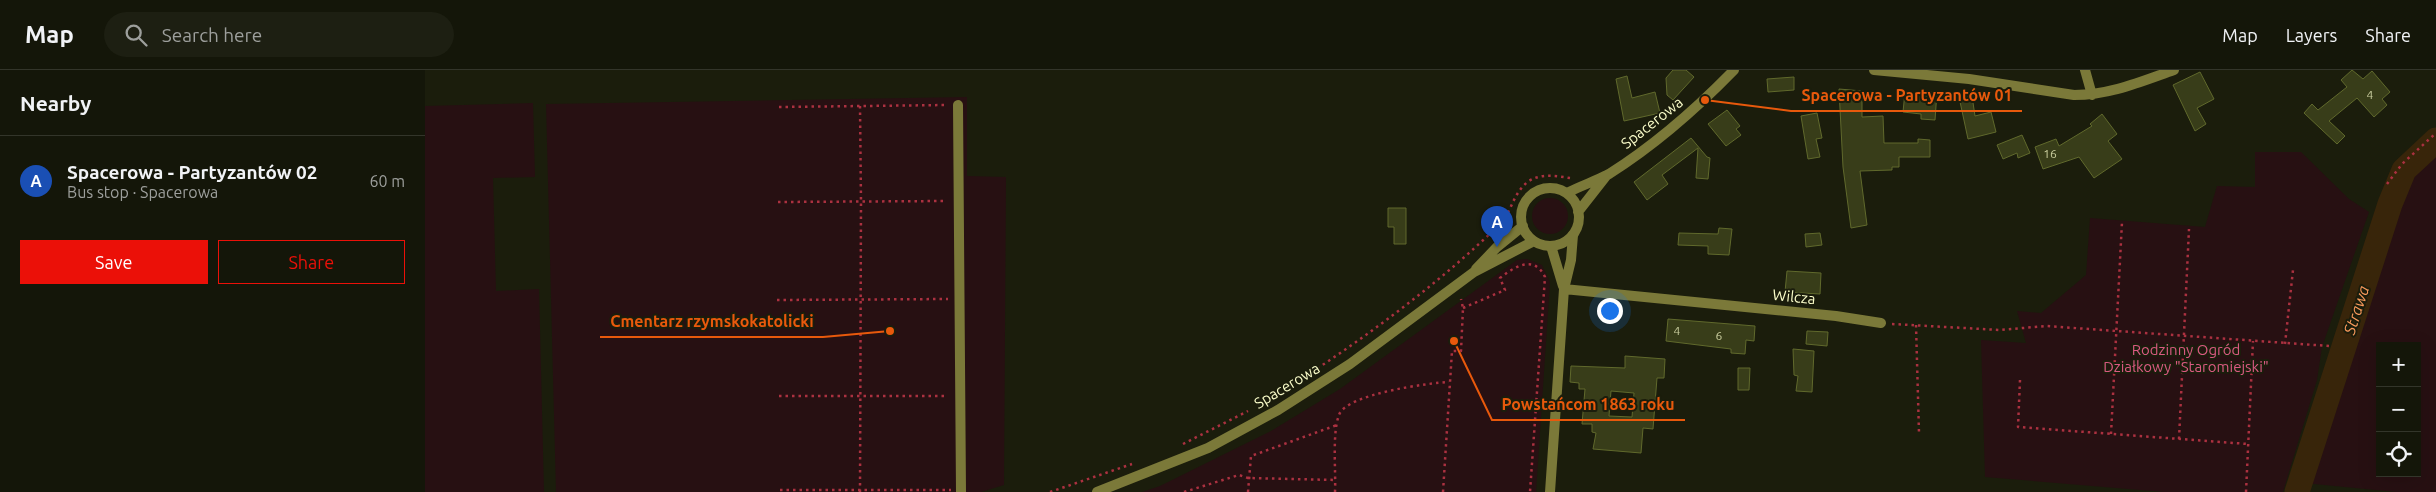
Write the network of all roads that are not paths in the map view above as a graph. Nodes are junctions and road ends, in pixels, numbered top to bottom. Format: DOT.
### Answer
graph roads {
  1 [pos="1734,70"];
  2 [pos="1875,70"];
  3 [pos="2085,70"];
  4 [pos="2174,70"];
  5 [pos="2092,95"];
  6 [pos="958,105"];
  7 [pos="1607,175"];
  8 [pos="1567,194"];
  9 [pos="1578,212"];
  10 [pos="1523,226"];
  11 [pos="1573,235"];
  12 [pos="1534,241"];
  13 [pos="1551,246"];
  14 [pos="1474,272"];
  15 [pos="1564,289"];
  16 [pos="1881,323"];
  17 [pos="961,491"];
  18 [pos="1097,492"];
  19 [pos="1550,492"];
  1 -- 7 [label="street, Spacerowa"];
  2 -- 5 [label="street"];
  3 -- 5 [label="street"];
  4 -- 5 [label="street"];
  6 -- 17 [label="street"];
  7 -- 8 [label="street, Spacerowa"];
  7 -- 9 [label="street, Spacerowa"];
  8 -- 9 [label="street"];
  8 -- 10 [label="street"];
  9 -- 11 [label="street"];
  10 -- 12 [label="street"];
  10 -- 14 [label="street, Spacerowa"];
  11 -- 13 [label="street"];
  11 -- 15 [label="street"];
  12 -- 13 [label="street"];
  12 -- 14 [label="street, Spacerowa"];
  13 -- 15 [label="street"];
  14 -- 18 [label="street, Spacerowa"];
  15 -- 16 [label="street, Wilcza"];
  15 -- 19 [label="street"];
}
